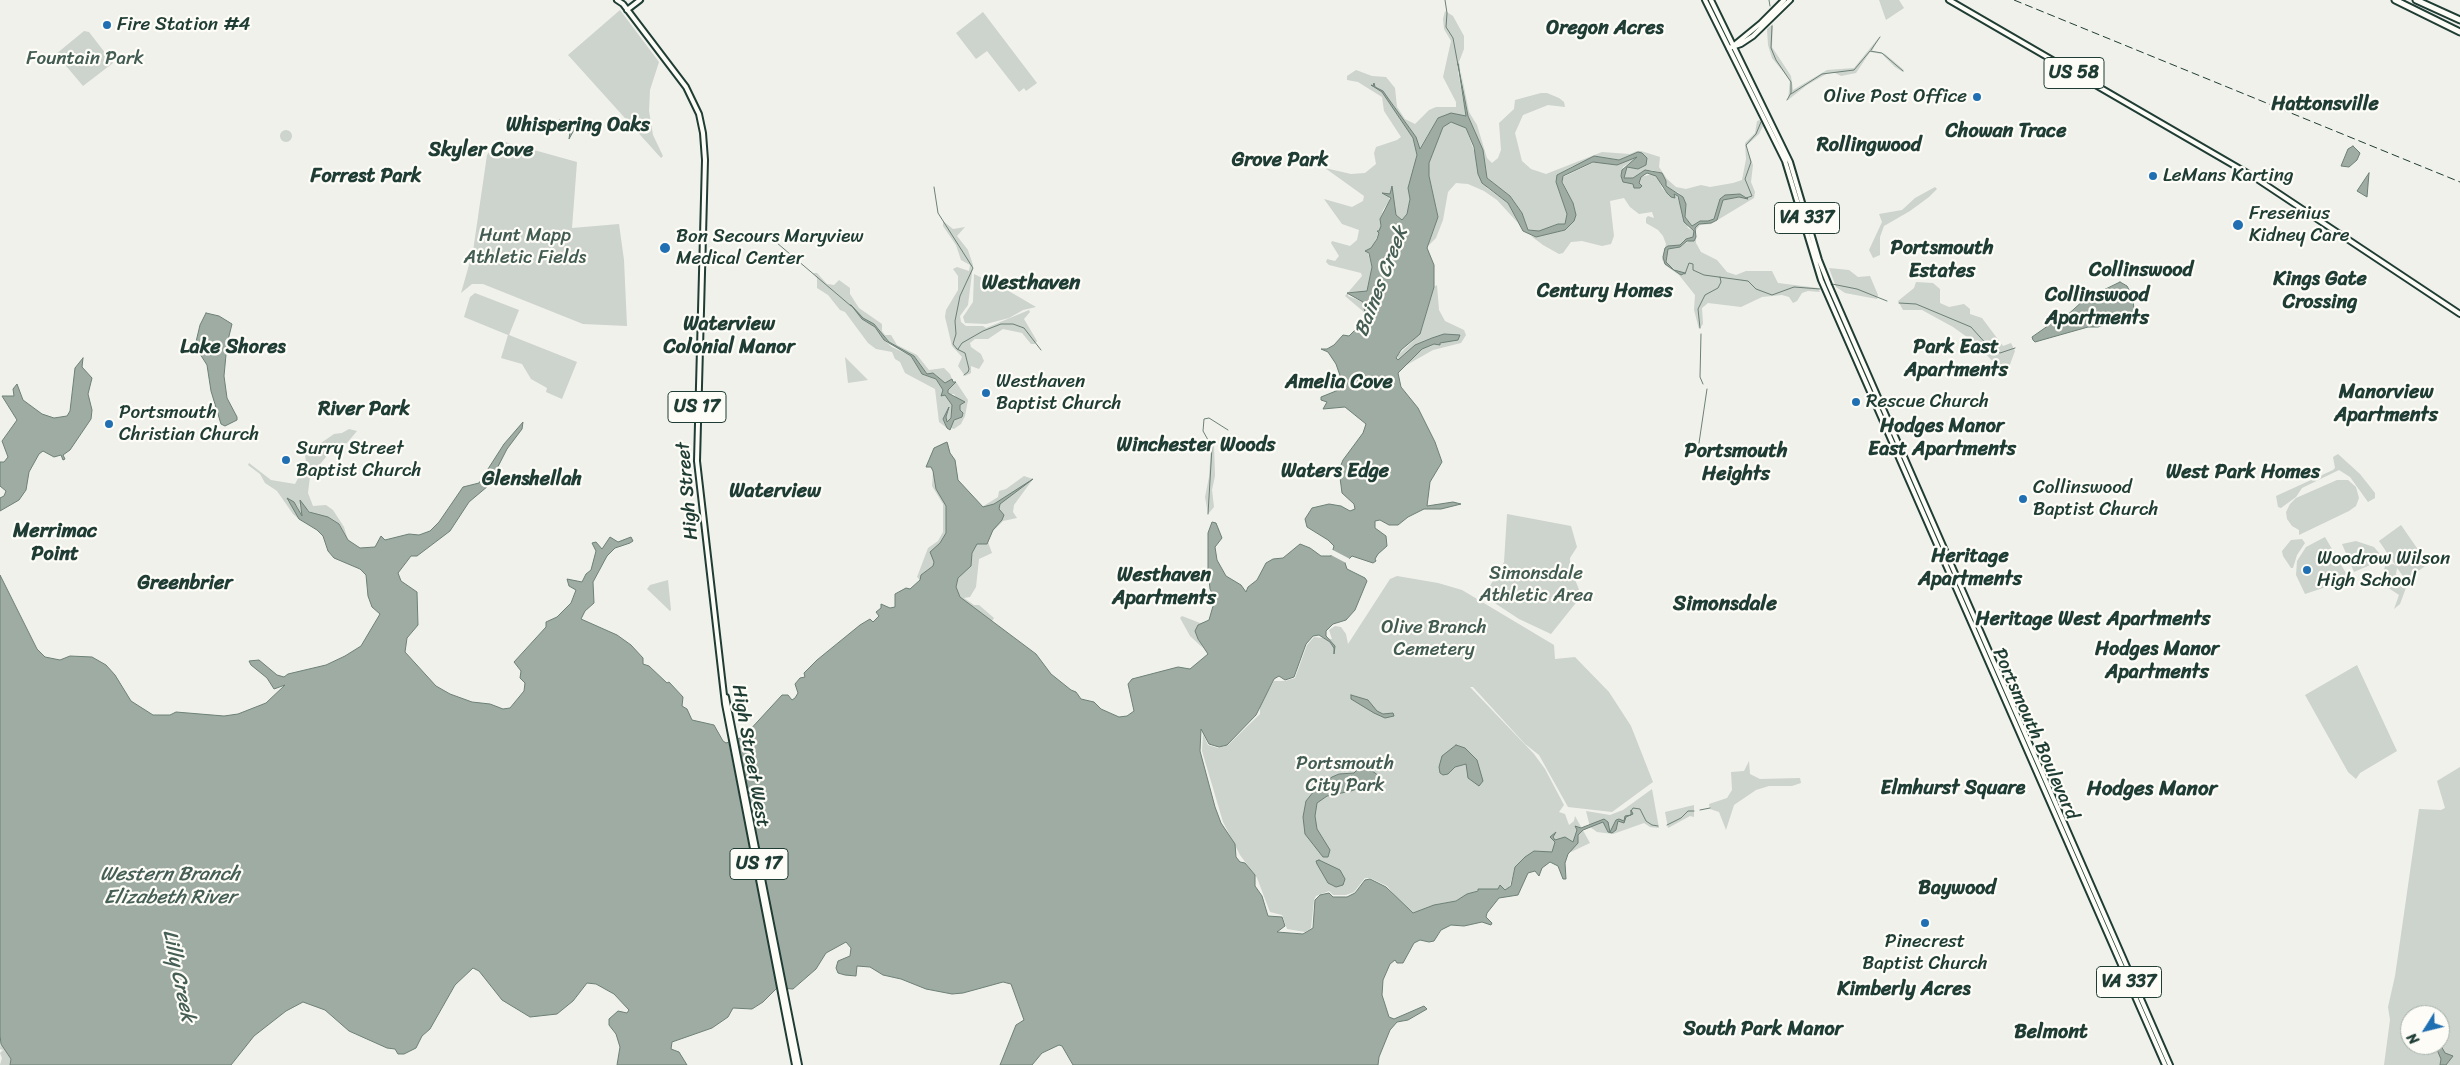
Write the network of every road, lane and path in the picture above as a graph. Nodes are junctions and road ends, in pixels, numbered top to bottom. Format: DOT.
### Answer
graph roads {
  1 [pos="617,0"];
  2 [pos="628,0"];
  3 [pos="640,0"];
  4 [pos="1705,0"];
  5 [pos="1710,0"];
  6 [pos="1784,0"];
  7 [pos="1790,0"];
  8 [pos="1949,0"];
  9 [pos="2395,0"];
  10 [pos="2416,0"];
  11 [pos="623,2"];
  12 [pos="627,10"];
  13 [pos="2460,20"];
  14 [pos="2460,32"];
  15 [pos="1731,47"];
  16 [pos="1760,105"];
  17 [pos="2460,314"];
  18 [pos="722,670"];
  19 [pos="797,1065"];
  20 [pos="2165,1065"];
  21 [pos="2170,1065"];
  1 -- 11 [label="main road, High Street"];
  2 -- 11 [label="main road"];
  3 -- 12 [label="main road"];
  4 -- 15 [label="main road, Portsmouth Boulevard / VA 337"];
  5 -- 15 [label="main road, Portsmouth Boulevard / VA 337"];
  6 -- 15 [label="main road"];
  7 -- 15 [label="main road"];
  8 -- 17 [label="main road, US 58"];
  9 -- 14 [label="highway"];
  10 -- 13 [label="highway"];
  11 -- 12 [label="main road, High Street / US 17"];
  12 -- 18 [label="main road, High Street / US 17"];
  15 -- 16 [label="main road, Portsmouth Boulevard / VA 337"];
  16 -- 20 [label="main road, Portsmouth Boulevard / VA 337"];
  16 -- 21 [label="main road, Portsmouth Boulevard / VA 337"];
  18 -- 19 [label="main road, High Street West / US 17"];
}
